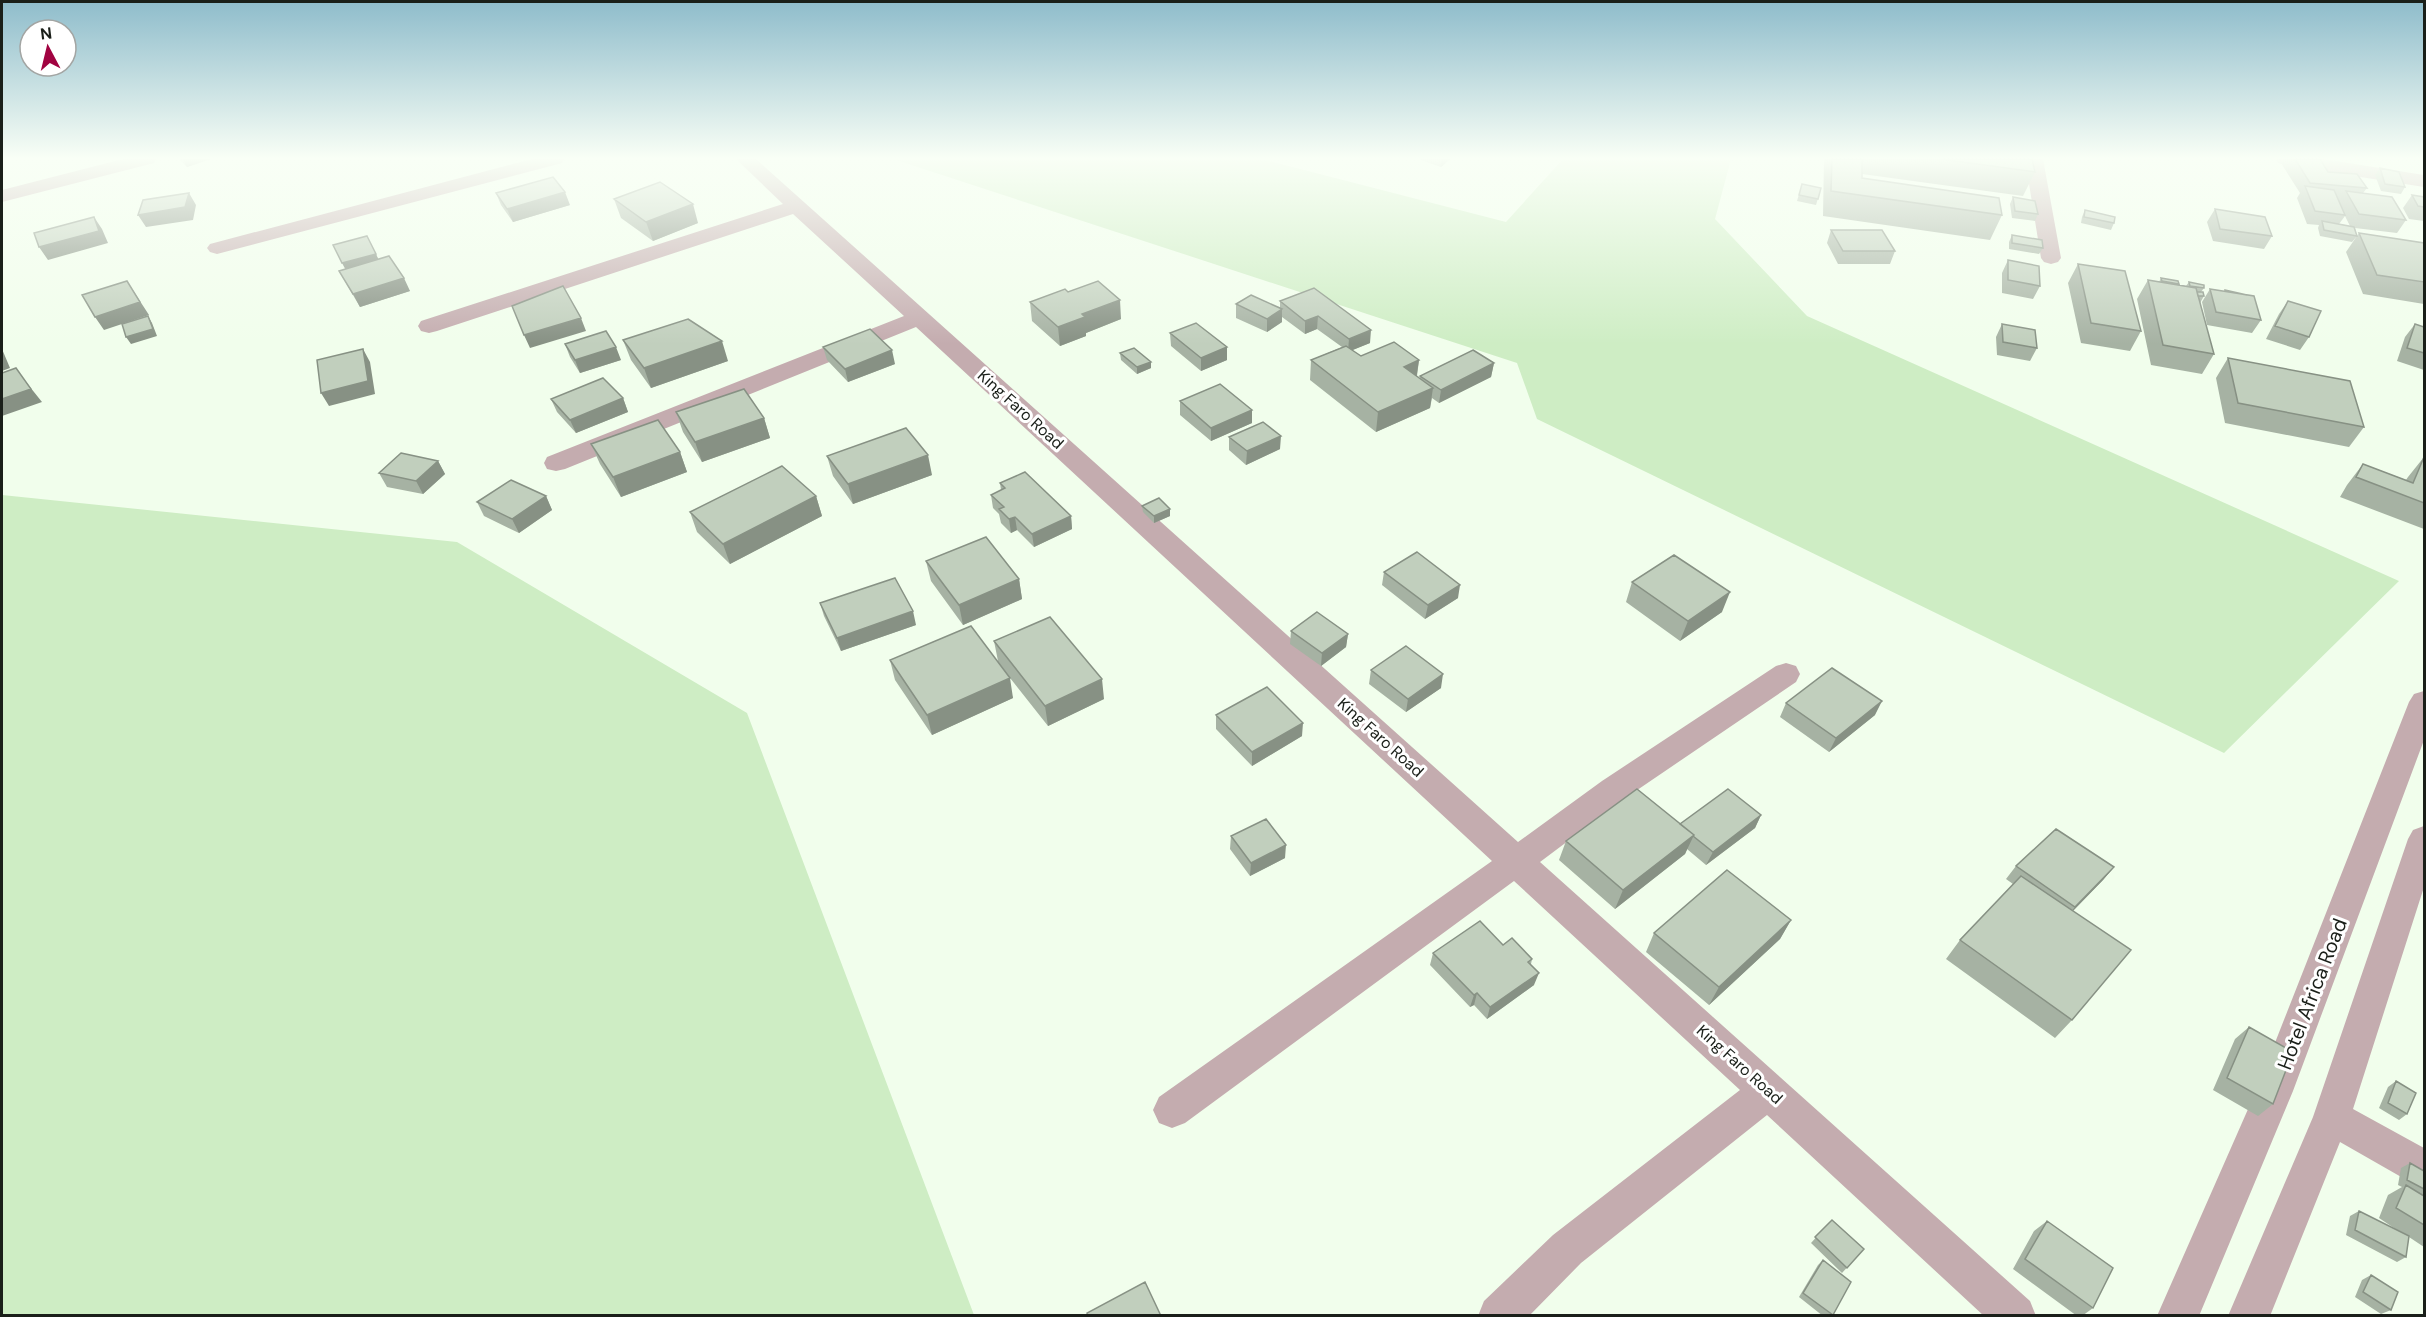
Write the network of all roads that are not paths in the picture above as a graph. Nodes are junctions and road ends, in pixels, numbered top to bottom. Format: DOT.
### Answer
graph roads {
  1 [pos="322,220"];
  2 [pos="754,220"];
  3 [pos="810,220"];
  4 [pos="2047,220"];
  5 [pos="217,248"];
  6 [pos="2051,258"];
  7 [pos="919,318"];
  8 [pos="429,326"];
  9 [pos="556,463"];
  10 [pos="1786,674"];
  11 [pos="2424,702"];
  12 [pos="2424,838"];
  13 [pos="1516,860"];
  14 [pos="1769,1090"];
  15 [pos="1173,1110"];
  16 [pos="2332,1117"];
  17 [pos="2424,1169"];
  18 [pos="2186,1311"];
  19 [pos="1499,1316"];
  20 [pos="2015,1316"];
  21 [pos="2249,1316"];
  1 -- 5 [label="street"];
  2 -- 8 [label="street"];
  3 -- 7 [label="street, King Faro Road"];
  4 -- 6 [label="street"];
  7 -- 9 [label="street"];
  7 -- 13 [label="street, King Faro Road"];
  10 -- 13 [label="street"];
  11 -- 18 [label="street, Hotel Africa Road"];
  12 -- 16 [label="street"];
  13 -- 14 [label="street, King Faro Road"];
  13 -- 15 [label="street"];
  14 -- 19 [label="street"];
  14 -- 20 [label="street, King Faro Road"];
  16 -- 17 [label="street"];
  16 -- 21 [label="street"];
}
